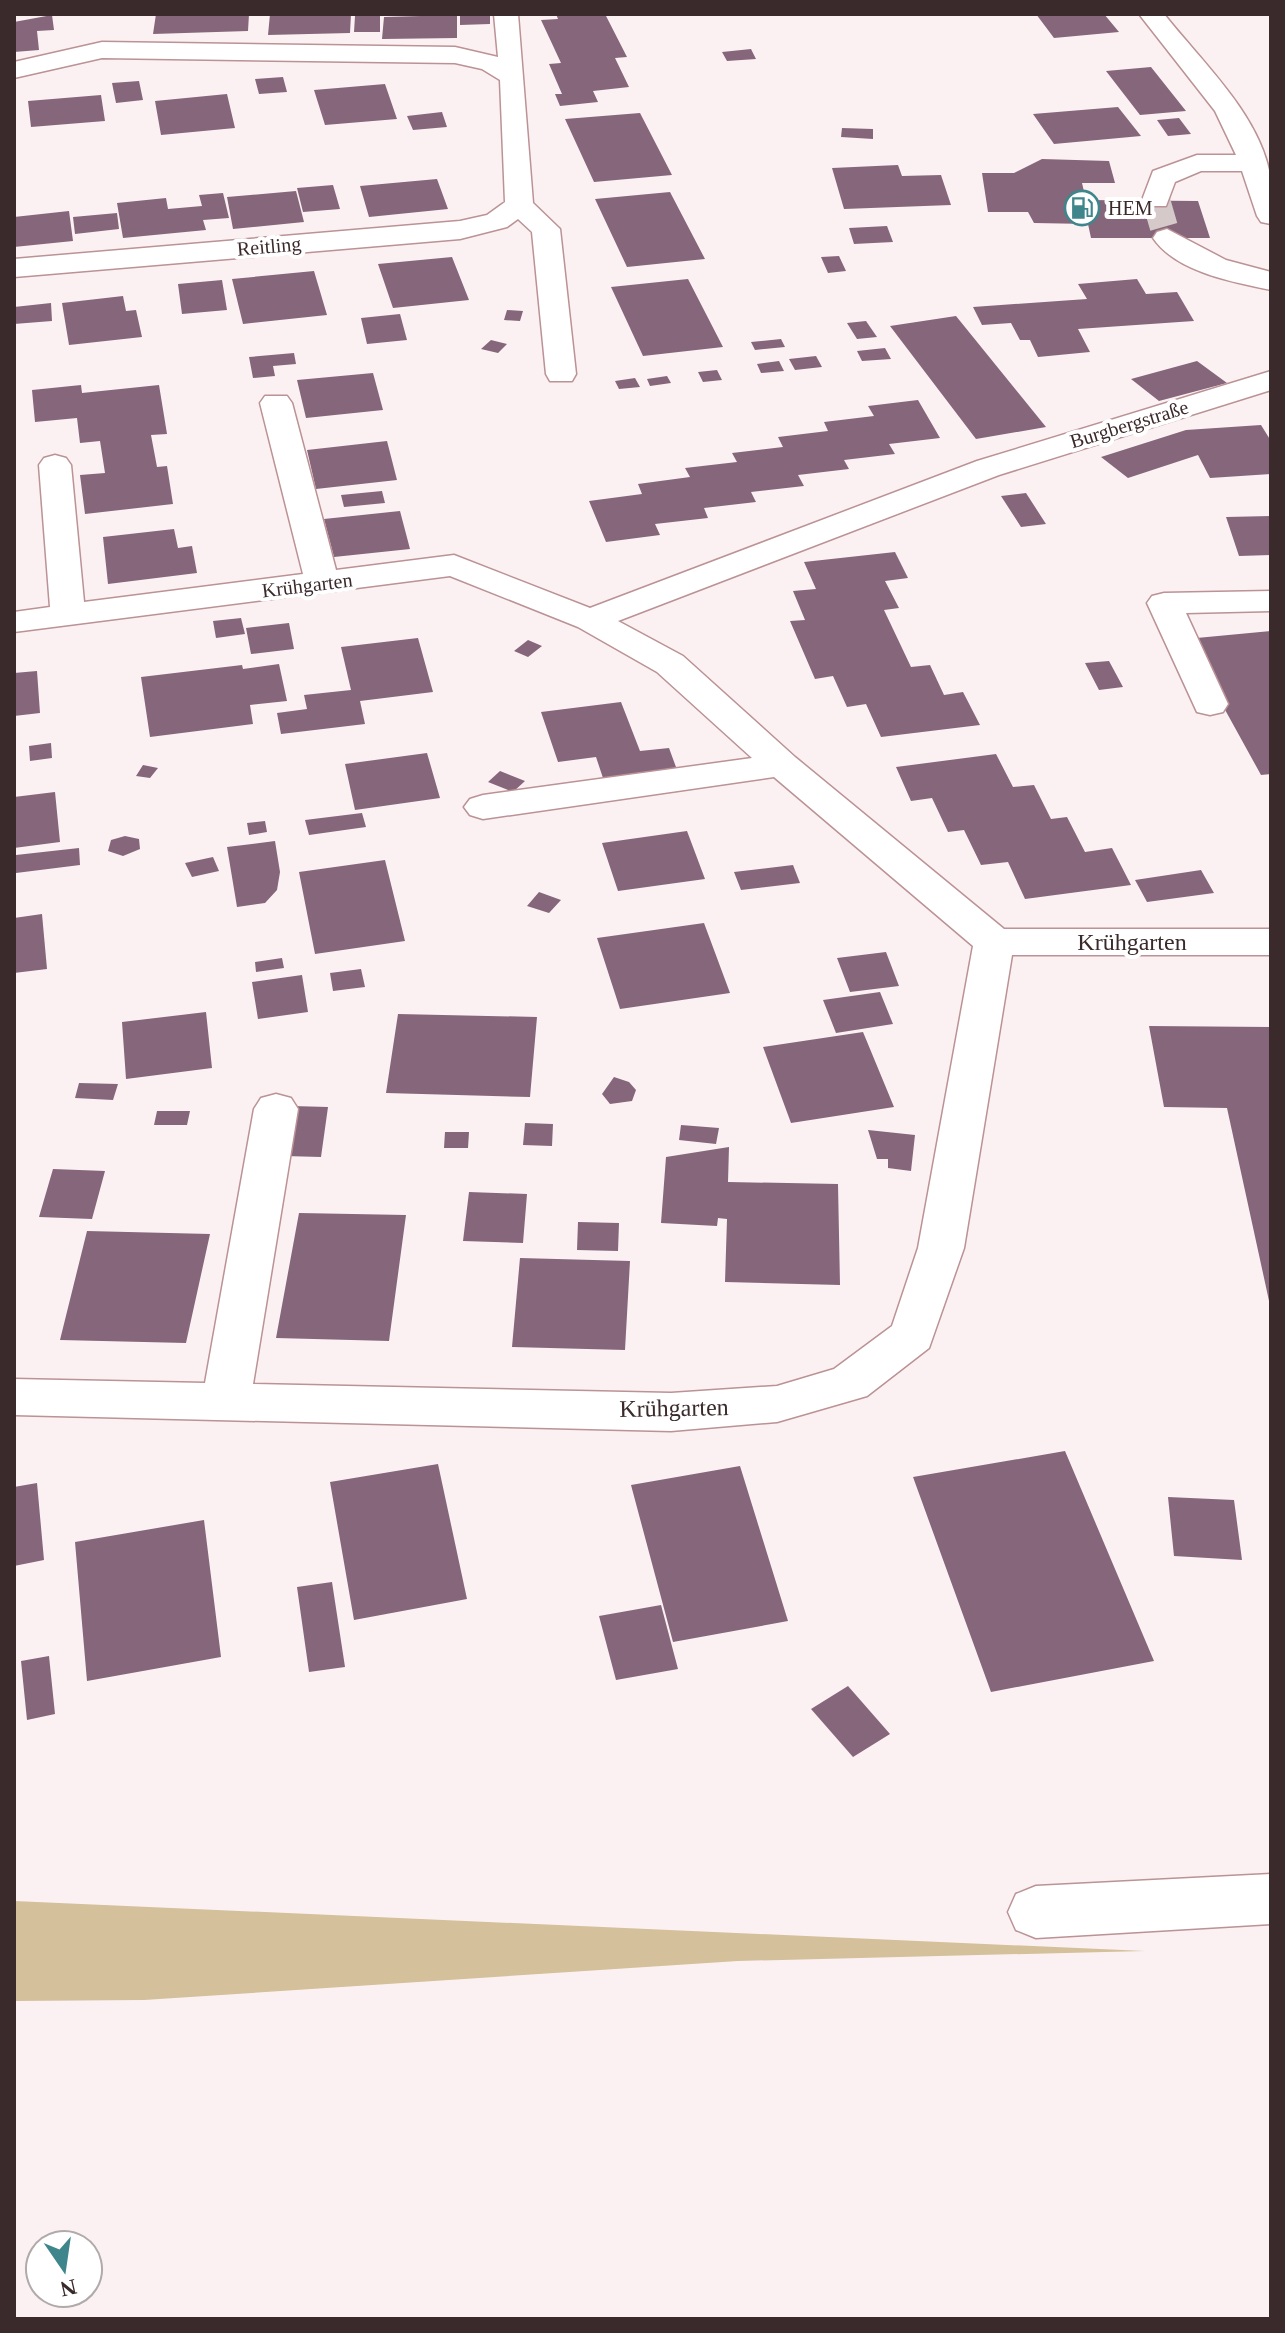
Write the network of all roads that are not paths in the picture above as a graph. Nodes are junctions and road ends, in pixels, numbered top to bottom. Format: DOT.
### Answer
graph roads {
  1 [pos="506,14"];
  2 [pos="1151,14"];
  3 [pos="14,70"];
  4 [pos="513,77"];
  5 [pos="1254,163"];
  6 [pos="1156,200"];
  7 [pos="519,205"];
  8 [pos="1271,216"];
  9 [pos="1167,238"];
  10 [pos="14,268"];
  11 [pos="1271,281"];
  12 [pos="561,374"];
  13 [pos="1271,380"];
  14 [pos="276,403"];
  15 [pos="55,465"];
  16 [pos="323,584"];
  17 [pos="1271,601"];
  18 [pos="68,615"];
  19 [pos="590,620"];
  20 [pos="14,622"];
  21 [pos="1210,704"];
  22 [pos="782,765"];
  23 [pos="483,807"];
  24 [pos="994,942"];
  25 [pos="1271,942"];
  26 [pos="276,1109"];
  27 [pos="14,1397"];
  28 [pos="226,1401"];
  29 [pos="1271,1899"];
  30 [pos="1036,1912"];
  1 -- 4 [label="street"];
  2 -- 5 [label="street"];
  3 -- 4 [label="street"];
  4 -- 7 [label="street"];
  5 -- 6 [label="street"];
  5 -- 8 [label="street"];
  7 -- 10 [label="street, Reitling"];
  7 -- 12 [label="street"];
  9 -- 11 [label="street"];
  13 -- 19 [label="street, Burgbergstraße"];
  14 -- 16 [label="street"];
  15 -- 18 [label="street"];
  16 -- 18 [label="street, Krühgarten"];
  16 -- 19 [label="street, Krühgarten"];
  17 -- 21 [label="street"];
  18 -- 20 [label="street, Krühgarten"];
  19 -- 22 [label="street, Krühgarten"];
  22 -- 23 [label="street"];
  22 -- 24 [label="street, Krühgarten"];
  24 -- 25 [label="street, Krühgarten"];
  24 -- 28 [label="street, Krühgarten"];
  26 -- 28 [label="street"];
  27 -- 28 [label="street, Krühgarten"];
  29 -- 30 [label="street"];
}
